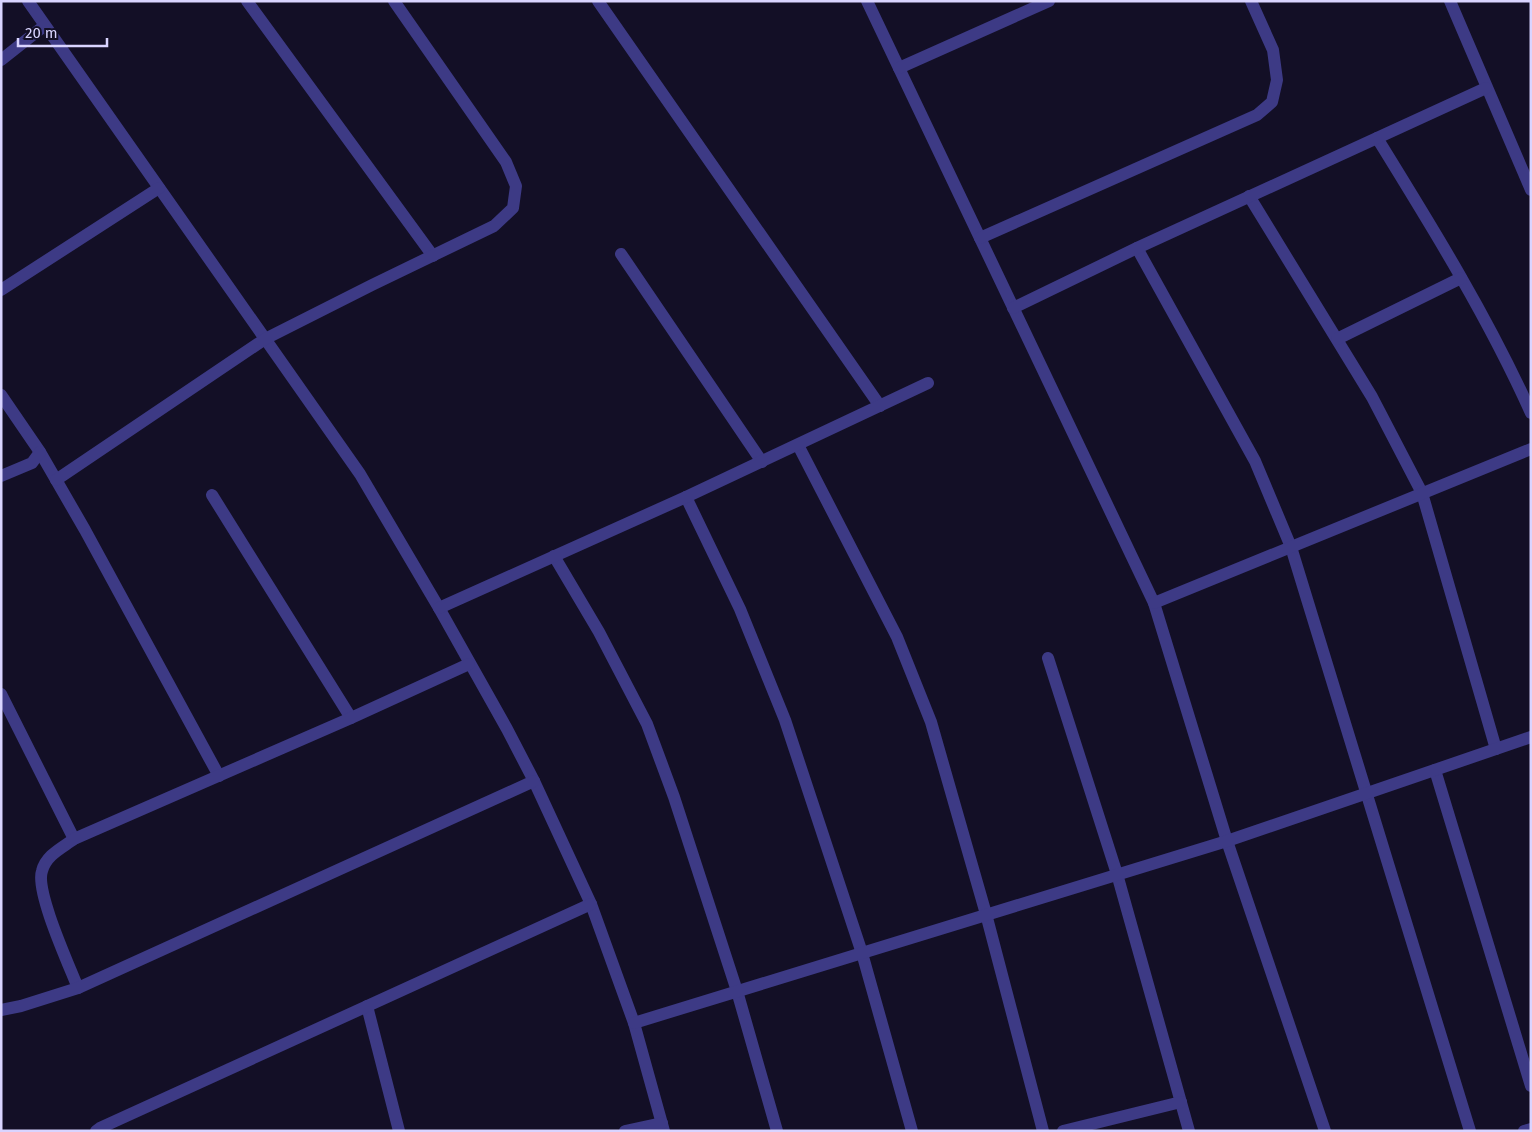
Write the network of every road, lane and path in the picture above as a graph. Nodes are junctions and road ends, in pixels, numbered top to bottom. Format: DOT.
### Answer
graph roads {
  1 [pos="28,1"];
  2 [pos="247,1"];
  3 [pos="394,1"];
  4 [pos="598,1"];
  5 [pos="868,1"];
  6 [pos="1049,1"];
  7 [pos="1251,1"];
  8 [pos="1450,1"];
  9 [pos="44,26"];
  10 [pos="1,60"];
  11 [pos="900,68"];
  12 [pos="1486,88"];
  13 [pos="1377,138"];
  14 [pos="159,188"];
  15 [pos="1531,190"];
  16 [pos="1249,196"];
  17 [pos="980,238"];
  18 [pos="1137,248"];
  19 [pos="621,254"];
  20 [pos="433,256"];
  21 [pos="1461,278"];
  22 [pos="1,290"];
  23 [pos="1013,308"];
  24 [pos="265,339"];
  25 [pos="1337,339"];
  26 [pos="928,383"];
  27 [pos="1,395"];
  28 [pos="880,406"];
  29 [pos="1531,413"];
  30 [pos="798,445"];
  31 [pos="1531,449"];
  32 [pos="40,452"];
  33 [pos="762,462"];
  34 [pos="1,476"];
  35 [pos="56,480"];
  36 [pos="1422,493"];
  37 [pos="212,494"];
  38 [pos="686,497"];
  39 [pos="1292,547"];
  40 [pos="554,556"];
  41 [pos="1154,603"];
  42 [pos="439,608"];
  43 [pos="1048,658"];
  44 [pos="469,664"];
  45 [pos="1,694"];
  46 [pos="351,718"];
  47 [pos="1531,737"];
  48 [pos="1496,749"];
  49 [pos="1435,770"];
  50 [pos="220,776"];
  51 [pos="534,781"];
  52 [pos="1367,793"];
  53 [pos="74,839"];
  54 [pos="1227,841"];
  55 [pos="1117,874"];
  56 [pos="591,904"];
  57 [pos="986,914"];
  58 [pos="862,953"];
  59 [pos="78,988"];
  60 [pos="737,991"];
  61 [pos="367,1006"];
  62 [pos="1,1010"];
  63 [pos="634,1023"];
  64 [pos="1531,1086"];
  65 [pos="1181,1102"];
  66 [pos="663,1127"];
  67 [pos="1531,1128"];
  68 [pos="96,1131"];
  69 [pos="399,1131"];
  70 [pos="625,1131"];
  71 [pos="776,1131"];
  72 [pos="912,1131"];
  73 [pos="1043,1131"];
  74 [pos="1063,1131"];
  75 [pos="1189,1131"];
  76 [pos="1325,1131"];
  77 [pos="1470,1131"];
  78 [pos="1524,1131"];
  1 -- 9 [label="street"];
  2 -- 20 [label="street"];
  3 -- 20 [label="street"];
  4 -- 28 [label="street"];
  5 -- 11 [label="street"];
  6 -- 11 [label="street"];
  7 -- 17 [label="street"];
  8 -- 12 [label="street"];
  9 -- 10 [label="street"];
  9 -- 14 [label="street"];
  11 -- 17 [label="street"];
  12 -- 13 [label="street"];
  12 -- 15 [label="street"];
  13 -- 16 [label="street"];
  13 -- 21 [label="street"];
  14 -- 22 [label="street"];
  14 -- 24 [label="street"];
  16 -- 18 [label="street"];
  16 -- 25 [label="street"];
  17 -- 23 [label="street"];
  18 -- 23 [label="street"];
  18 -- 39 [label="street"];
  19 -- 33 [label="street"];
  20 -- 24 [label="street"];
  21 -- 25 [label="street"];
  21 -- 29 [label="street"];
  23 -- 41 [label="street"];
  24 -- 35 [label="street"];
  24 -- 42 [label="street"];
  25 -- 36 [label="street"];
  26 -- 28 [label="street"];
  27 -- 32 [label="street"];
  28 -- 30 [label="street"];
  30 -- 33 [label="street"];
  30 -- 57 [label="street"];
  31 -- 36 [label="street"];
  32 -- 34 [label="street"];
  32 -- 35 [label="street"];
  33 -- 38 [label="street"];
  35 -- 50 [label="street"];
  36 -- 39 [label="street"];
  36 -- 48 [label="street"];
  37 -- 46 [label="street"];
  38 -- 40 [label="street"];
  38 -- 58 [label="street"];
  39 -- 41 [label="street"];
  39 -- 52 [label="street"];
  40 -- 42 [label="street"];
  40 -- 60 [label="street"];
  41 -- 54 [label="street"];
  42 -- 44 [label="street"];
  43 -- 55 [label="street"];
  44 -- 46 [label="street"];
  44 -- 51 [label="street"];
  45 -- 53 [label="street"];
  46 -- 50 [label="street"];
  47 -- 48 [label="street"];
  48 -- 49 [label="street"];
  49 -- 52 [label="street"];
  49 -- 64 [label="street"];
  50 -- 53 [label="street"];
  51 -- 56 [label="street"];
  51 -- 59 [label="street"];
  52 -- 54 [label="street"];
  52 -- 77 [label="street"];
  53 -- 59 [label="street"];
  54 -- 55 [label="street"];
  54 -- 76 [label="street"];
  55 -- 57 [label="street"];
  55 -- 65 [label="street"];
  56 -- 61 [label="street"];
  56 -- 63 [label="street"];
  57 -- 58 [label="street"];
  57 -- 73 [label="street"];
  58 -- 60 [label="street"];
  58 -- 72 [label="street"];
  59 -- 62 [label="street"];
  60 -- 63 [label="street"];
  60 -- 71 [label="street"];
  61 -- 68 [label="street"];
  61 -- 69 [label="street"];
  63 -- 66 [label="street"];
  65 -- 74 [label="street"];
  65 -- 75 [label="street"];
  66 -- 70 [label="street"];
  67 -- 78 [label="street"];
}
